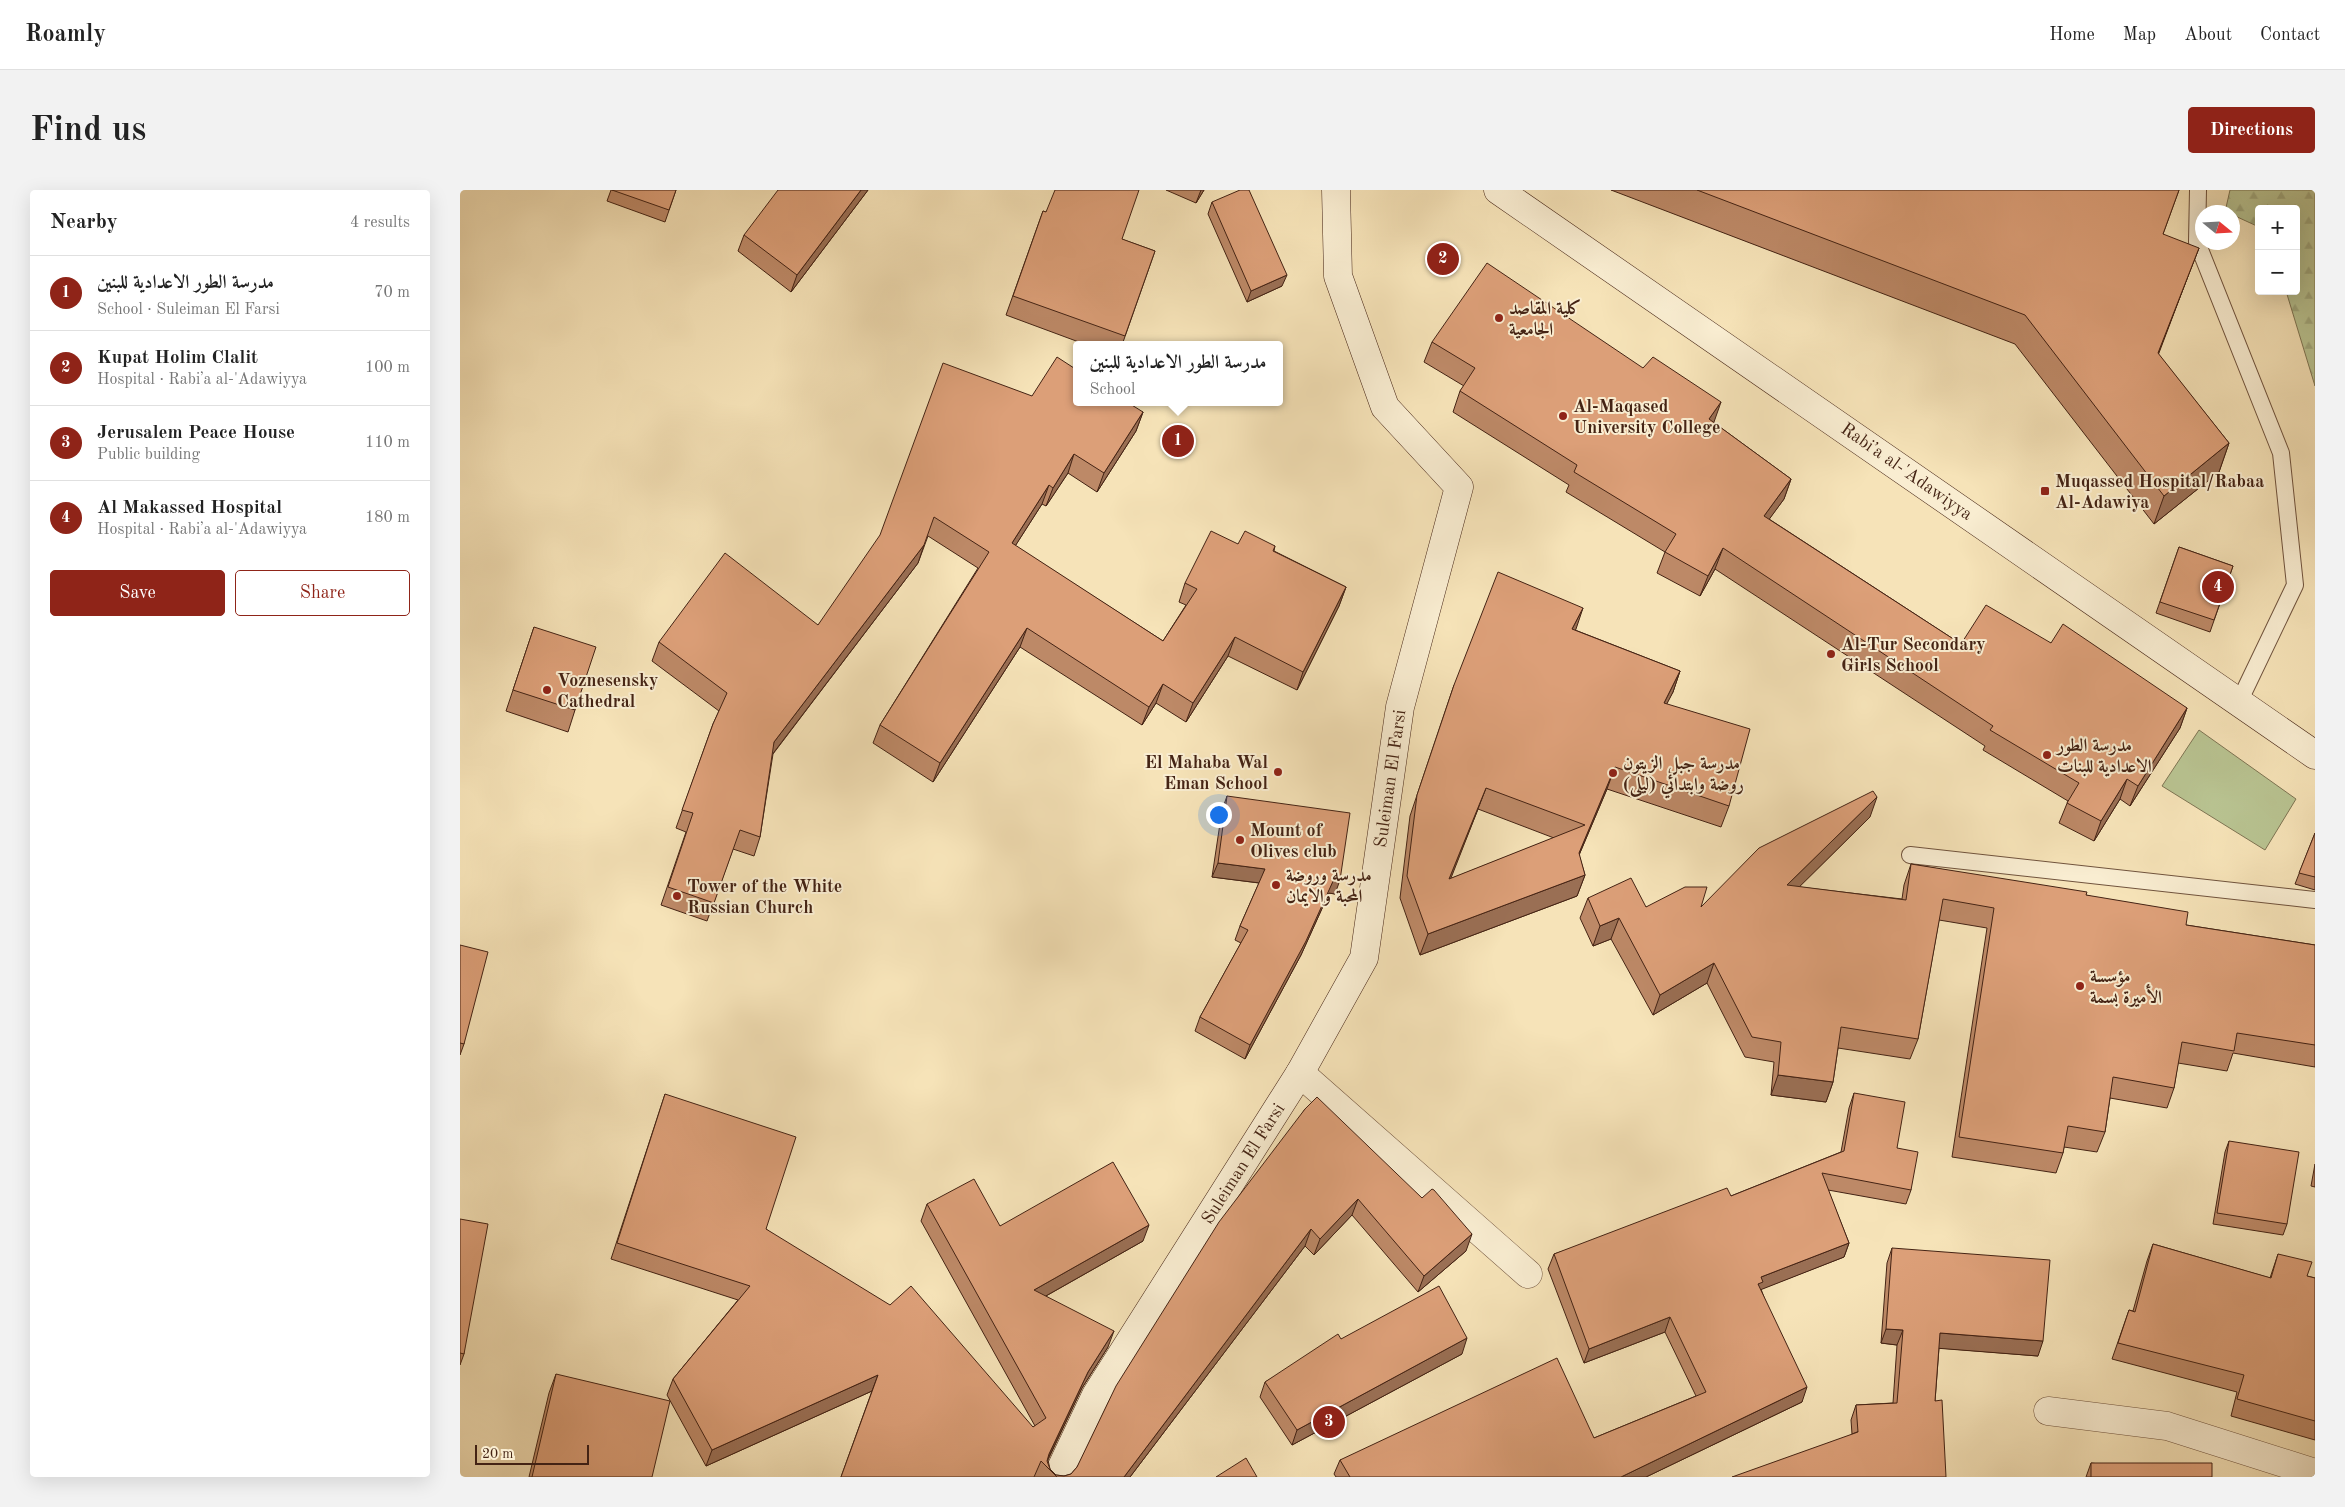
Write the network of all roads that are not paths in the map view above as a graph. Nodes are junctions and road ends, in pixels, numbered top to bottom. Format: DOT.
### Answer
graph roads {
  1 [pos="1336,190"];
  2 [pos="1498,190"];
  3 [pos="2198,190"];
  4 [pos="2239,702"];
  5 [pos="2315,754"];
  6 [pos="1910,855"];
  7 [pos="2315,900"];
  8 [pos="1300,1073"];
  9 [pos="1528,1274"];
  10 [pos="2048,1411"];
  11 [pos="2315,1473"];
  12 [pos="1058,1477"];
  1 -- 8 [label="street, Suleiman El Farsi"];
  2 -- 4 [label="street, Rabiʼa al-'Adawiyya"];
  3 -- 4 [label="lane"];
  4 -- 5 [label="street, Rabiʼa al-'Adawiyya"];
  6 -- 7 [label="lane"];
  8 -- 9 [label="street"];
  8 -- 12 [label="street, Suleiman El Farsi"];
  10 -- 11 [label="street"];
}
